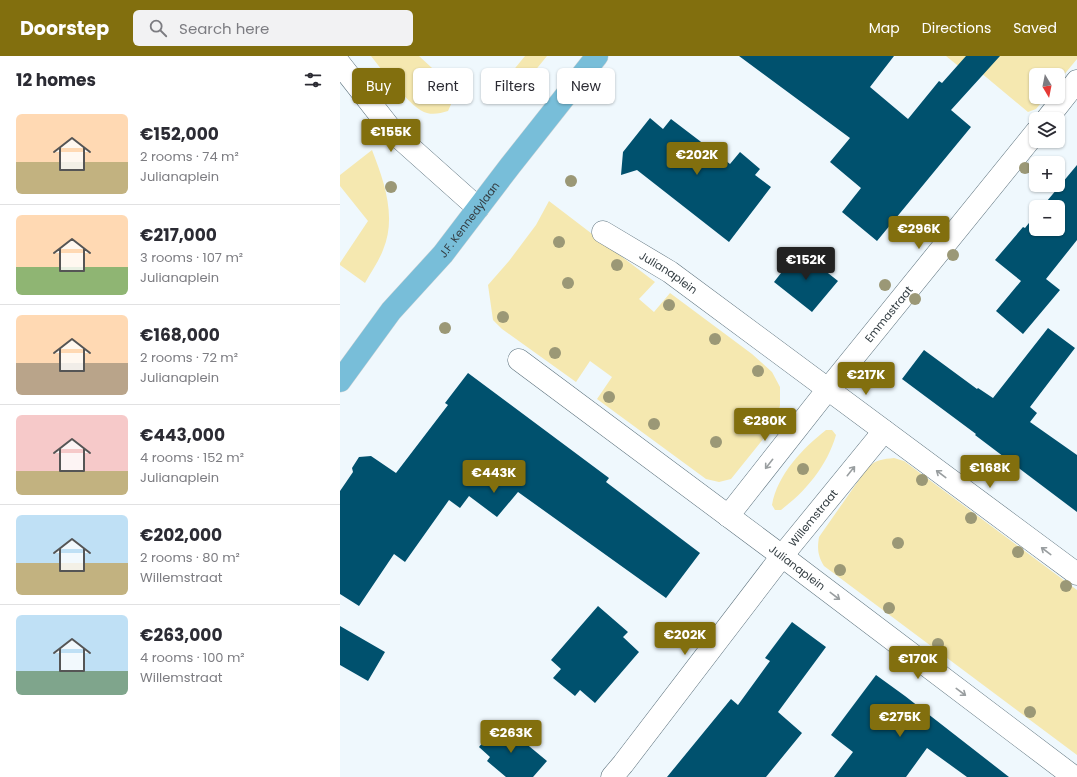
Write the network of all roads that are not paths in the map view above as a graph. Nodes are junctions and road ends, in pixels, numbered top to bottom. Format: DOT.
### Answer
graph roads {
  1 [pos="597,56"];
  2 [pos="340,64"];
  3 [pos="1077,81"];
  4 [pos="1053,112"];
  5 [pos="1029,141"];
  6 [pos="478,208"];
  7 [pos="604,232"];
  8 [pos="519,360"];
  9 [pos="340,381"];
  10 [pos="828,389"];
  11 [pos="884,431"];
  12 [pos="728,516"];
  13 [pos="782,556"];
  14 [pos="1077,574"];
  15 [pos="612,777"];
  16 [pos="1074,777"];
  1 -- 6 [label="main road, J.F. Kennedylaan"];
  2 -- 6 [label="street"];
  3 -- 4 [label="street"];
  5 -- 10 [label="street, Emmastraat"];
  6 -- 9 [label="main road, J.F. Kennedylaan"];
  7 -- 10 [label="street, Julianaplein"];
  8 -- 12 [label="street, Julianaplein"];
  10 -- 11 [label="street, Julianaplein"];
  10 -- 12 [label="street, Emmastraat, one-way"];
  13 -- 11 [label="street, Willemstraat, one-way"];
  14 -- 11 [label="street, Julianaplein, one-way"];
  12 -- 13 [label="street, Julianaplein"];
  13 -- 15 [label="street, Willemstraat"];
  13 -- 16 [label="street, Julianaplein, one-way"];
}
